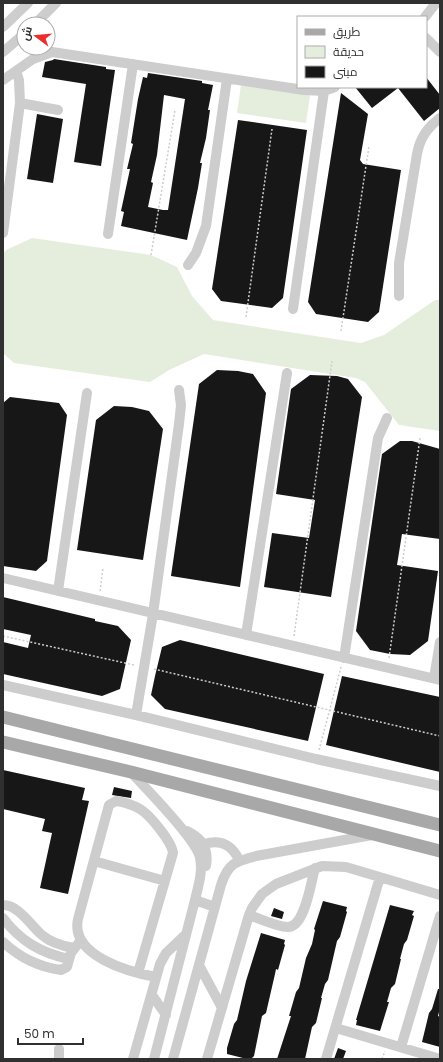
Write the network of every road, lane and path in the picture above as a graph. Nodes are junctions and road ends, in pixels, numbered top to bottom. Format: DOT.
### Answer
graph roads {
  1 [pos="28,3"];
  2 [pos="56,3"];
  3 [pos="436,3"];
  4 [pos="43,16"];
  5 [pos="426,16"];
  6 [pos="3,27"];
  7 [pos="427,39"];
  8 [pos="16,41"];
  9 [pos="3,52"];
  10 [pos="440,52"];
  11 [pos="133,64"];
  12 [pos="16,71"];
  13 [pos="227,79"];
  14 [pos="3,80"];
  15 [pos="333,88"];
  16 [pos="324,91"];
  17 [pos="20,105"];
  18 [pos="175,110"];
  19 [pos="58,112"];
  20 [pos="440,118"];
  21 [pos="272,129"];
  22 [pos="369,146"];
  23 [pos="3,233"];
  24 [pos="108,234"];
  25 [pos="151,255"];
  26 [pos="188,265"];
  27 [pos="399,296"];
  28 [pos="293,309"];
  29 [pos="246,317"];
  30 [pos="341,331"];
  31 [pos="332,361"];
  32 [pos="287,373"];
  33 [pos="179,390"];
  34 [pos="87,393"];
  35 [pos="387,418"];
  36 [pos="420,438"];
  37 [pos="103,568"];
  38 [pos="3,578"];
  39 [pos="58,591"];
  40 [pos="99,601"];
  41 [pos="153,614"];
  42 [pos="246,635"];
  43 [pos="3,636"];
  44 [pos="440,642"];
  45 [pos="293,646"];
  46 [pos="344,658"];
  47 [pos="144,667"];
  48 [pos="388,668"];
  49 [pos="437,679"];
  50 [pos="3,685"];
  51 [pos="329,710"];
  52 [pos="136,715"];
  53 [pos="4,716"];
  54 [pos="440,736"];
  55 [pos="3,742"];
  56 [pos="316,759"];
  57 [pos="131,772"];
  58 [pos="440,786"];
  59 [pos="440,825"];
  60 [pos="179,827"];
  61 [pos="374,835"];
  62 [pos="204,844"];
  63 [pos="440,851"];
  64 [pos="239,860"];
  65 [pos="94,861"];
  66 [pos="315,868"];
  67 [pos="380,877"];
  68 [pos="200,880"];
  69 [pos="165,881"];
  70 [pos="440,895"];
  71 [pos="195,900"];
  72 [pos="3,905"];
  73 [pos="215,907"];
  74 [pos="249,916"];
  75 [pos="440,916"];
  76 [pos="3,918"];
  77 [pos="186,934"];
  78 [pos="81,940"];
  79 [pos="3,942"];
  80 [pos="74,948"];
  81 [pos="69,959"];
  82 [pos="199,965"];
  83 [pos="138,973"];
  84 [pos="156,977"];
  85 [pos="152,994"];
  86 [pos="222,1008"];
  87 [pos="166,1015"];
  88 [pos="336,1028"];
  89 [pos="401,1047"];
  90 [pos="133,1059"];
  91 [pos="154,1059"];
  92 [pos="173,1059"];
  93 [pos="207,1059"];
  94 [pos="326,1059"];
  95 [pos="440,1059"];
  1 -- 6 [label="street"];
  2 -- 4 [label="street"];
  3 -- 5 [label="street"];
  7 -- 10 [label="street"];
  8 -- 9 [label="street"];
  11 -- 12 [label="street"];
  11 -- 13 [label="street"];
  11 -- 24 [label="street"];
  12 -- 14 [label="street"];
  12 -- 17 [label="street"];
  13 -- 16 [label="street"];
  13 -- 26 [label="street"];
  15 -- 16 [label="street"];
  16 -- 28 [label="street"];
  17 -- 19 [label="street"];
  17 -- 23 [label="street"];
  18 -- 25 [label="path"];
  20 -- 27 [label="street"];
  21 -- 29 [label="path"];
  22 -- 30 [label="path"];
  31 -- 45 [label="path"];
  32 -- 42 [label="street"];
  33 -- 41 [label="street"];
  34 -- 39 [label="street"];
  35 -- 46 [label="street"];
  36 -- 48 [label="path"];
  37 -- 40 [label="path"];
  38 -- 39 [label="street"];
  39 -- 40 [label="street"];
  40 -- 41 [label="street"];
  41 -- 42 [label="street"];
  41 -- 47 [label="street"];
  42 -- 45 [label="street"];
  43 -- 47 [label="path"];
  44 -- 49 [label="street"];
  45 -- 46 [label="street"];
  46 -- 48 [label="street"];
  46 -- 51 [label="path"];
  47 -- 51 [label="path"];
  47 -- 52 [label="street"];
  48 -- 49 [label="street"];
  50 -- 52 [label="street"];
  51 -- 54 [label="path"];
  51 -- 56 [label="path"];
  52 -- 56 [label="street"];
  53 -- 59 [label="main road"];
  55 -- 57 [label="main road"];
  56 -- 58 [label="street"];
  57 -- 60 [label="street"];
  57 -- 61 [label="main road"];
  60 -- 62 [label="street"];
  60 -- 68 [label="street"];
  61 -- 63 [label="main road"];
  61 -- 64 [label="street"];
  62 -- 64 [label="street"];
  62 -- 68 [label="street"];
  64 -- 73 [label="street"];
  65 -- 69 [label="street"];
  65 -- 69 [label="street"];
  65 -- 78 [label="street"];
  66 -- 67 [label="street"];
  66 -- 74 [label="street"];
  66 -- 74 [label="street"];
  67 -- 70 [label="street"];
  67 -- 88 [label="street"];
  68 -- 71 [label="street"];
  69 -- 83 [label="street"];
  71 -- 73 [label="street"];
  71 -- 77 [label="street"];
  72 -- 80 [label="street"];
  73 -- 82 [label="street"];
  74 -- 86 [label="street"];
  75 -- 89 [label="street"];
  76 -- 81 [label="street"];
  77 -- 84 [label="street"];
  77 -- 87 [label="street"];
  78 -- 80 [label="street"];
  78 -- 83 [label="street"];
  79 -- 81 [label="street"];
  80 -- 81 [label="street"];
  82 -- 86 [label="street"];
  82 -- 92 [label="street"];
  83 -- 84 [label="street"];
  84 -- 85 [label="street"];
  85 -- 87 [label="street"];
  85 -- 90 [label="street"];
  86 -- 93 [label="street"];
  87 -- 91 [label="street"];
  88 -- 89 [label="street"];
  88 -- 94 [label="street"];
  89 -- 95 [label="street"];
}
